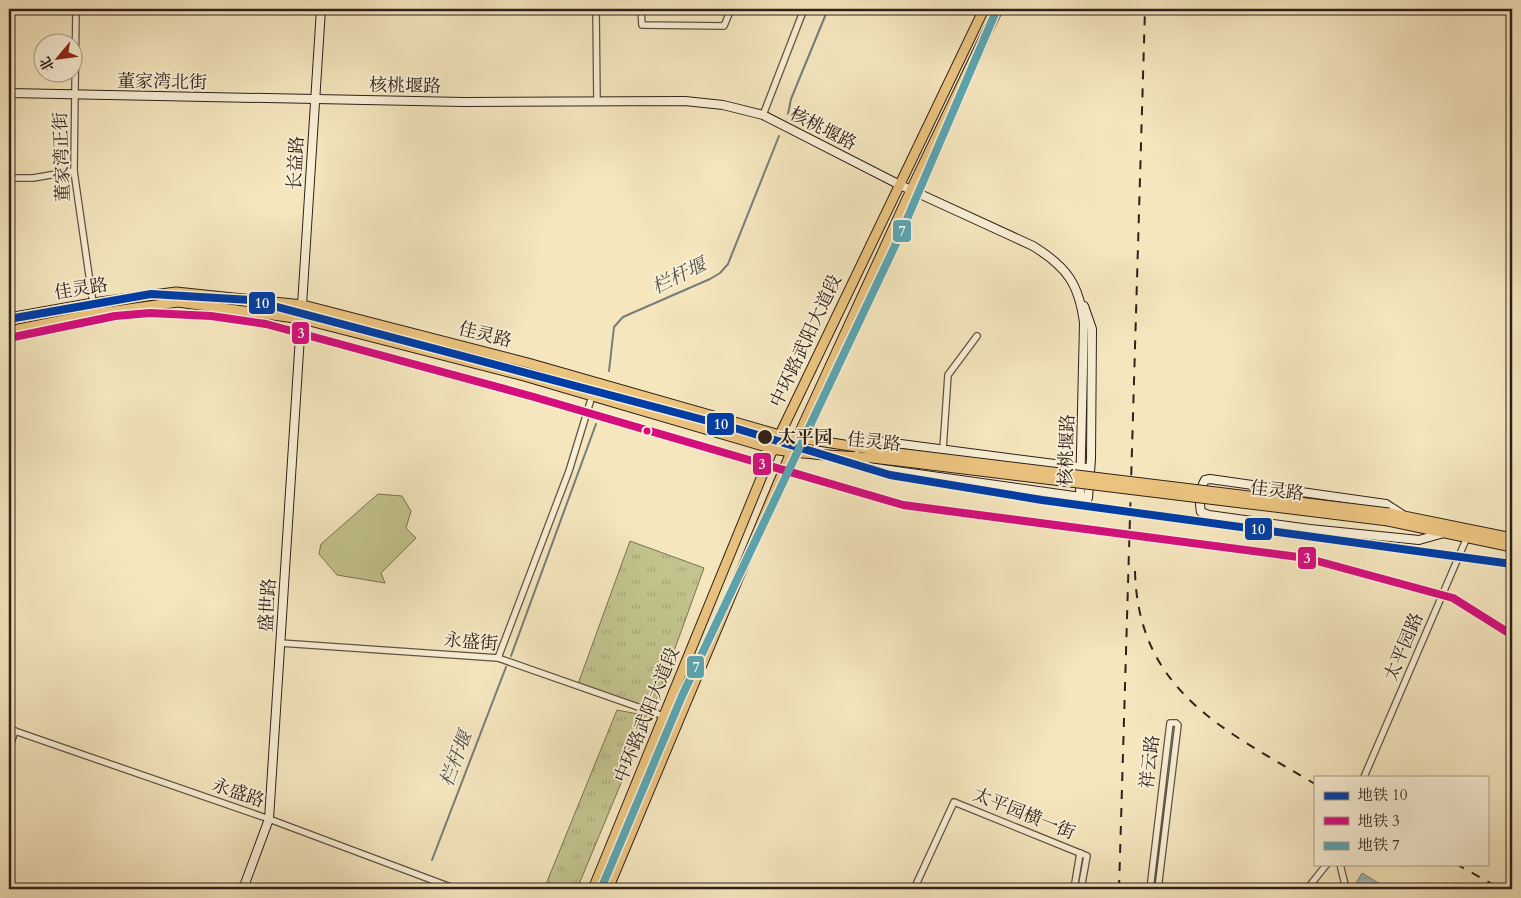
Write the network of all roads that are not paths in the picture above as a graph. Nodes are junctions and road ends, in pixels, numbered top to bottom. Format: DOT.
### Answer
graph roads {
  1 [pos="76,9"];
  2 [pos="321,9"];
  3 [pos="596,9"];
  4 [pos="641,9"];
  5 [pos="731,9"];
  6 [pos="804,9"];
  7 [pos="984,9"];
  8 [pos="998,9"];
  9 [pos="9,93"];
  10 [pos="75,95"];
  11 [pos="314,100"];
  12 [pos="598,102"];
  13 [pos="763,115"];
  14 [pos="74,171"];
  15 [pos="9,178"];
  16 [pos="898,184"];
  17 [pos="911,190"];
  18 [pos="93,303"];
  19 [pos="304,305"];
  20 [pos="9,318"];
  21 [pos="302,319"];
  22 [pos="9,331"];
  23 [pos="977,336"];
  24 [pos="592,396"];
  25 [pos="780,435"];
  26 [pos="797,438"];
  27 [pos="773,449"];
  28 [pos="943,449"];
  29 [pos="791,452"];
  30 [pos="857,452"];
  31 [pos="1087,468"];
  32 [pos="1403,515"];
  33 [pos="1389,517"];
  34 [pos="1446,532"];
  35 [pos="1469,533"];
  36 [pos="1512,538"];
  37 [pos="1512,547"];
  38 [pos="280,643"];
  39 [pos="498,658"];
  40 [pos="663,717"];
  41 [pos="678,721"];
  42 [pos="9,729"];
  43 [pos="15,731"];
  44 [pos="9,750"];
  45 [pos="1364,776"];
  46 [pos="269,819"];
  47 [pos="1080,852"];
  48 [pos="1325,866"];
  49 [pos="1340,866"];
  50 [pos="9,886"];
  51 [pos="17,889"];
  52 [pos="243,889"];
  53 [pos="456,889"];
  54 [pos="593,889"];
  55 [pos="608,889"];
  56 [pos="914,889"];
  57 [pos="1074,889"];
  58 [pos="1081,889"];
  59 [pos="1150,889"];
  60 [pos="1158,889"];
  61 [pos="1307,889"];
  62 [pos="1346,889"];
  1 -- 10 [label="street, 董家湾正街"];
  2 -- 11 [label="street, 长益路"];
  3 -- 12 [label="street"];
  4 -- 5 [label="street"];
  6 -- 13 [label="street"];
  7 -- 16 [label="main road, 中环路武阳大道段"];
  8 -- 17 [label="main road, 中环路武阳大道段"];
  9 -- 10 [label="street, 董家湾北街"];
  10 -- 11 [label="street, 董家湾北街"];
  10 -- 14 [label="street, 董家湾正街"];
  11 -- 12 [label="street, 核桃堰路"];
  11 -- 19 [label="street, 长益路"];
  12 -- 13 [label="street, 核桃堰路"];
  13 -- 16 [label="street, 核桃堰路"];
  14 -- 15 [label="street"];
  14 -- 18 [label="street, 董家湾正街"];
  16 -- 17 [label="street, 核桃堰路"];
  16 -- 25 [label="main road, 中环路武阳大道段"];
  17 -- 26 [label="main road, 中环路武阳大道段"];
  17 -- 31 [label="street, 核桃堰路"];
  18 -- 19 [label="main road, 佳灵路"];
  18 -- 20 [label="main road, 佳灵路"];
  19 -- 21 [label="street, 长益路"];
  19 -- 25 [label="main road, 佳灵路"];
  21 -- 22 [label="main road, 佳灵路"];
  21 -- 24 [label="main road, 佳灵路"];
  21 -- 38 [label="street, 盛世路"];
  23 -- 28 [label="street"];
  24 -- 27 [label="main road, 佳灵路"];
  24 -- 39 [label="street"];
  25 -- 26 [label="main road, 佳灵路"];
  25 -- 27 [label="main road, 中环路武阳大道段"];
  26 -- 29 [label="main road, 中环路武阳大道段"];
  26 -- 30 [label="main road, 佳灵路"];
  27 -- 29 [label="main road, 佳灵路"];
  27 -- 40 [label="main road, 中环路武阳大道段"];
  28 -- 30 [label="street"];
  28 -- 31 [label="street"];
  29 -- 30 [label="main road, 佳灵路"];
  29 -- 41 [label="main road, 中环路武阳大道段"];
  30 -- 31 [label="street, 核桃堰路"];
  30 -- 33 [label="main road, 佳灵路, bridge"];
  32 -- 33 [label="main road, 佳灵路"];
  32 -- 34 [label="street"];
  32 -- 35 [label="main road, 佳灵路"];
  33 -- 34 [label="main road, 佳灵路"];
  34 -- 35 [label="main road, 佳灵路"];
  35 -- 36 [label="main road, 佳灵路"];
  35 -- 37 [label="main road, 佳灵路"];
  35 -- 45 [label="street, 太平园路"];
  38 -- 39 [label="street, 永盛街"];
  38 -- 46 [label="street, 盛世路"];
  39 -- 40 [label="street, 永盛街"];
  40 -- 41 [label="street, 永盛街"];
  40 -- 54 [label="main road, 中环路武阳大道段"];
  41 -- 55 [label="main road, 中环路武阳大道段"];
  42 -- 43 [label="street, 永盛路"];
  43 -- 44 [label="street"];
  43 -- 46 [label="street, 永盛路"];
  46 -- 52 [label="street, 盛世路"];
  46 -- 53 [label="street, 永盛路"];
  47 -- 56 [label="street, 太平园横一街"];
  47 -- 57 [label="street"];
  47 -- 58 [label="street, 太平园横一街"];
  48 -- 61 [label="street"];
  49 -- 62 [label="street"];
  50 -- 51 [label="street"];
  59 -- 60 [label="street, 祥云路"];
}
